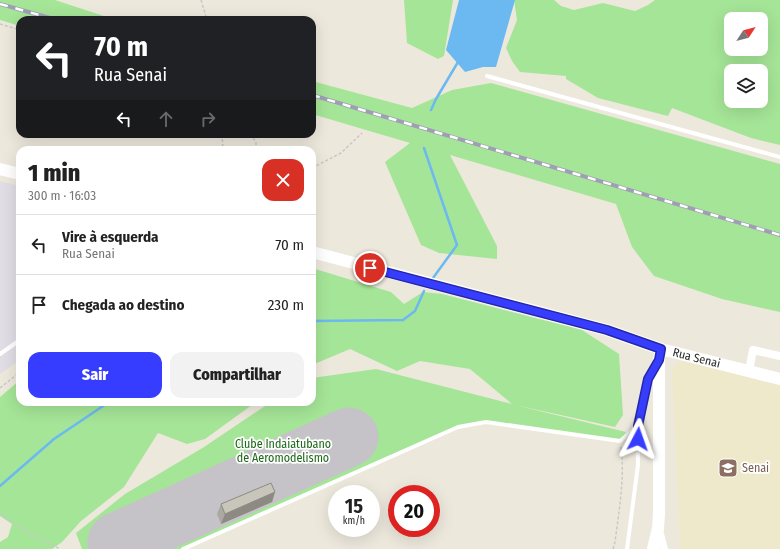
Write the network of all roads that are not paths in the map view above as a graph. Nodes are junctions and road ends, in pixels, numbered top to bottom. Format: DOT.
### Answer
graph roads {
  1 [pos="487,76"];
  2 [pos="780,156"];
  3 [pos="0,169"];
  4 [pos="16,173"];
  5 [pos="316,253"];
  6 [pos="16,343"];
  7 [pos="0,354"];
  8 [pos="660,354"];
  9 [pos="780,356"];
  10 [pos="748,371"];
  11 [pos="780,379"];
  12 [pos="638,426"];
  13 [pos="658,528"];
  14 [pos="183,549"];
  15 [pos="626,549"];
  16 [pos="653,549"];
  17 [pos="664,549"];
  1 -- 2 [label="lane"];
  3 -- 4 [label="street"];
  5 -- 8 [label="street, Rua Senai"];
  6 -- 7 [label="lane"];
  8 -- 10 [label="street, Rua Senai"];
  8 -- 12 [label="lane"];
  8 -- 13 [label="street"];
  9 -- 10 [label="street"];
  10 -- 11 [label="street, Rua Senai"];
  12 -- 14 [label="lane"];
  12 -- 15 [label="lane"];
  13 -- 16 [label="street"];
  13 -- 17 [label="street"];
}
